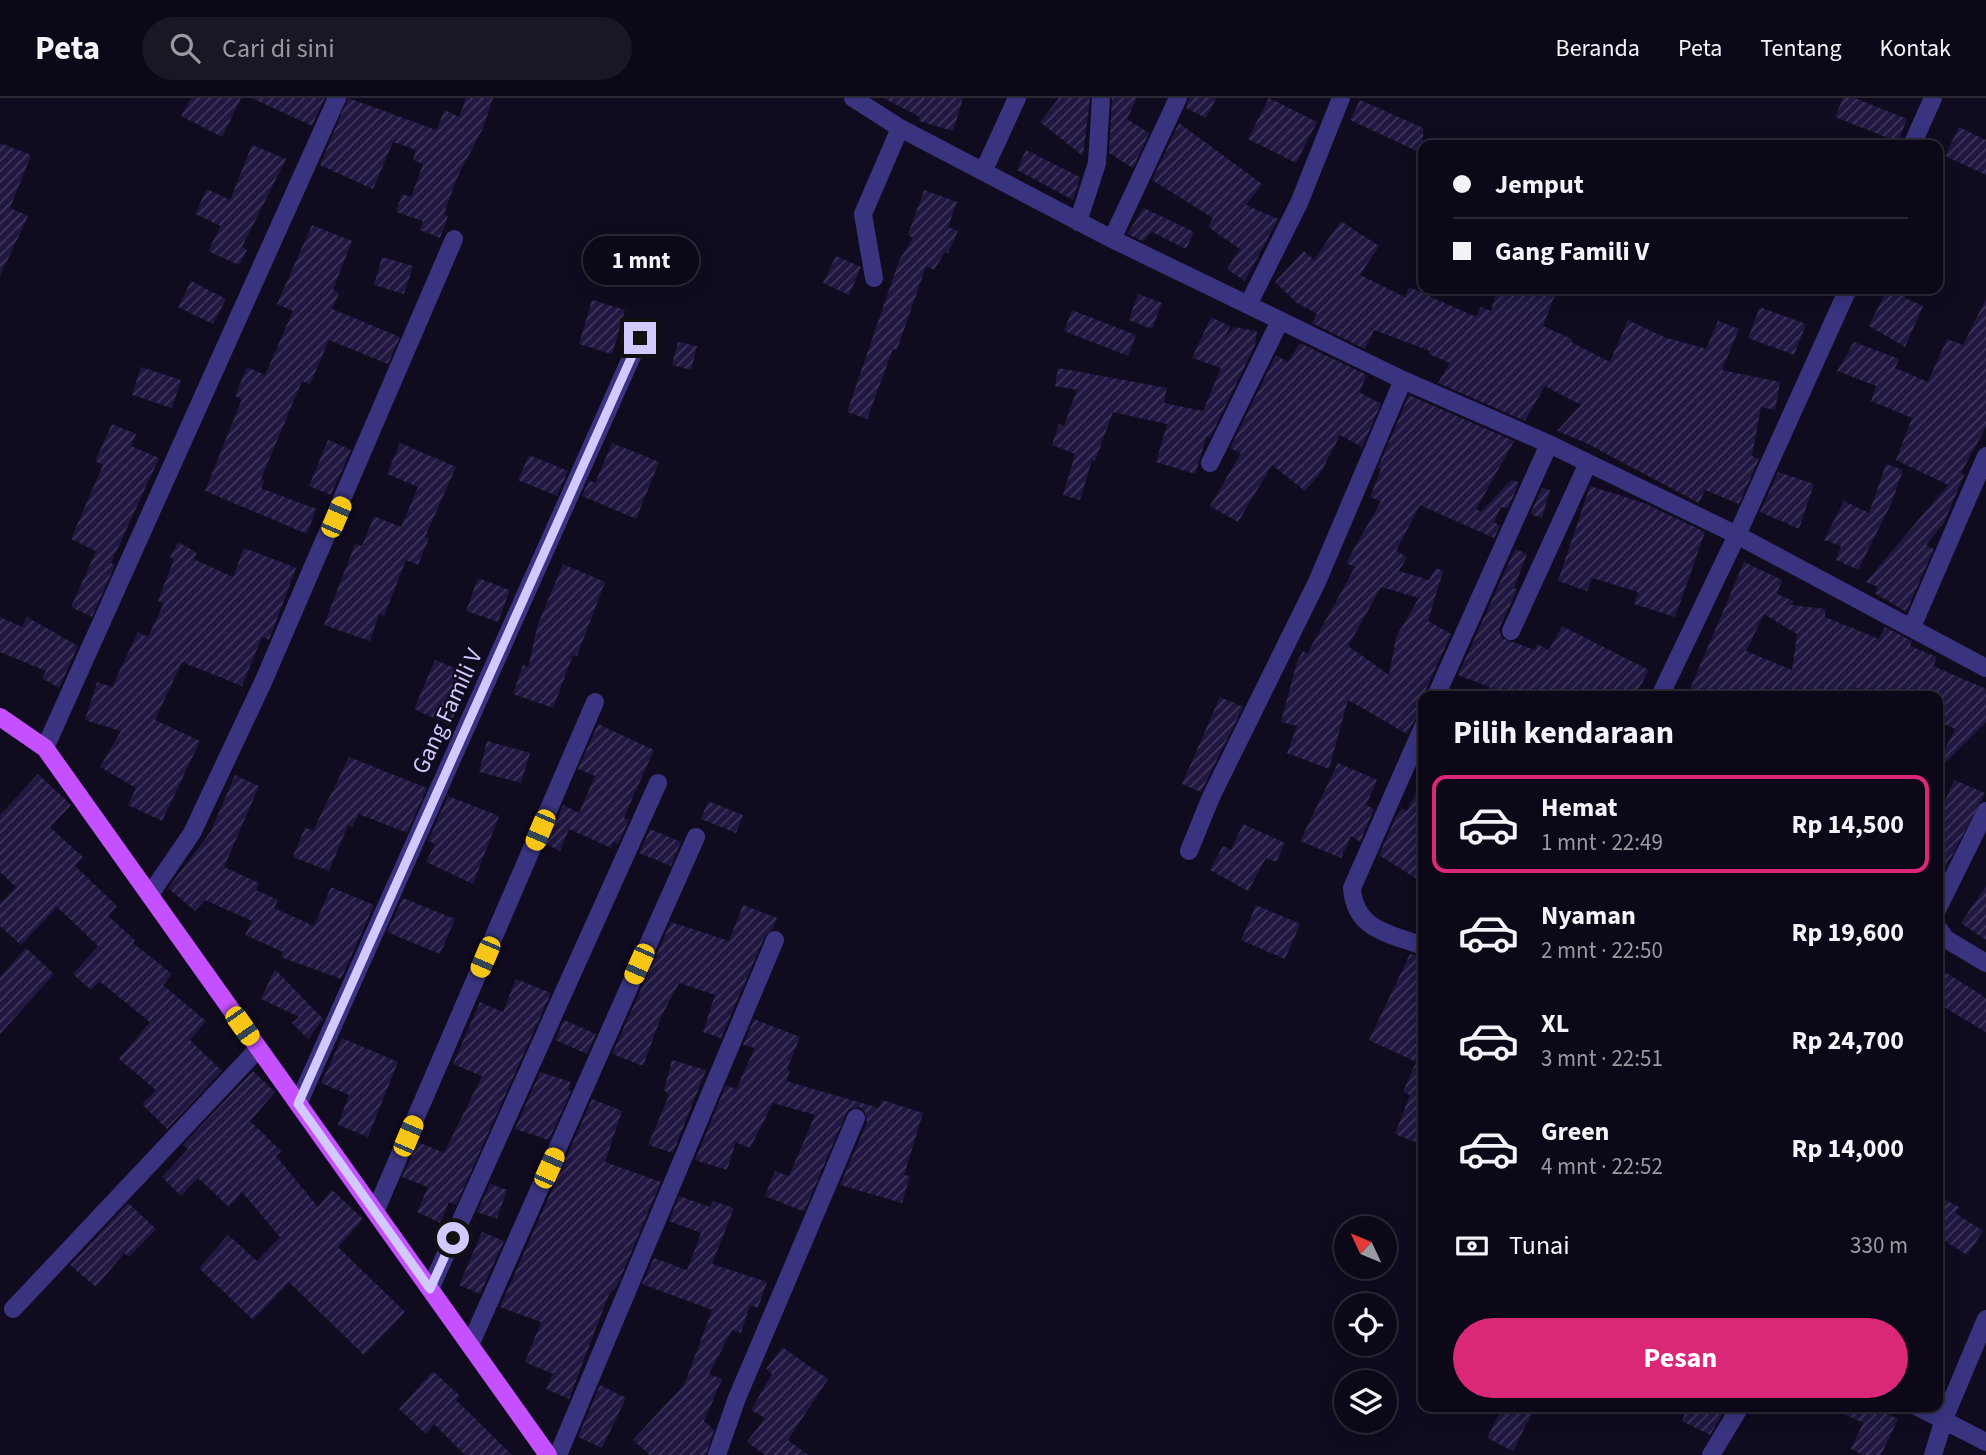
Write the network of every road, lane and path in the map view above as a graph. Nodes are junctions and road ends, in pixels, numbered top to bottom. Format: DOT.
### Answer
graph roads {
  1 [pos="337,98"];
  2 [pos="853,98"];
  3 [pos="1017,98"];
  4 [pos="1101,98"];
  5 [pos="1178,98"];
  6 [pos="1341,98"];
  7 [pos="1933,98"];
  8 [pos="900,128"];
  9 [pos="1914,140"];
  10 [pos="984,170"];
  11 [pos="1078,222"];
  12 [pos="454,239"];
  13 [pos="1112,239"];
  14 [pos="874,278"];
  15 [pos="1846,294"];
  16 [pos="1248,305"];
  17 [pos="1280,321"];
  18 [pos="640,338"];
  19 [pos="1403,380"];
  20 [pos="1549,444"];
  21 [pos="1986,456"];
  22 [pos="1210,463"];
  23 [pos="1588,463"];
  24 [pos="1737,535"];
  25 [pos="1912,627"];
  26 [pos="1511,631"];
  27 [pos="1986,668"];
  28 [pos="1438,691"];
  29 [pos="1662,691"];
  30 [pos="595,702"];
  31 [pos="0,717"];
  32 [pos="1418,738"];
  33 [pos="45,748"];
  34 [pos="658,783"];
  35 [pos="1986,811"];
  36 [pos="696,837"];
  37 [pos="1189,851"];
  38 [pos="150,893"];
  39 [pos="1943,898"];
  40 [pos="1943,935"];
  41 [pos="775,940"];
  42 [pos="1418,944"];
  43 [pos="1986,963"];
  44 [pos="258,1049"];
  45 [pos="298,1104"];
  46 [pos="856,1118"];
  47 [pos="375,1212"];
  48 [pos="430,1289"];
  49 [pos="13,1309"];
  50 [pos="1986,1319"];
  51 [pos="470,1346"];
  52 [pos="1737,1412"];
  53 [pos="1929,1412"];
  54 [pos="1944,1419"];
  55 [pos="1986,1442"];
  56 [pos="548,1455"];
  57 [pos="558,1455"];
  58 [pos="717,1455"];
  59 [pos="1711,1455"];
  60 [pos="1933,1455"];
  1 -- 33 [label="street"];
  2 -- 8 [label="street"];
  3 -- 10 [label="street"];
  4 -- 11 [label="street"];
  5 -- 13 [label="street"];
  6 -- 16 [label="street"];
  7 -- 9 [label="street"];
  8 -- 10 [label="street"];
  8 -- 14 [label="street"];
  10 -- 11 [label="street"];
  11 -- 13 [label="street"];
  12 -- 38 [label="street"];
  13 -- 16 [label="street"];
  15 -- 24 [label="street"];
  16 -- 17 [label="street"];
  17 -- 19 [label="street"];
  17 -- 22 [label="street"];
  18 -- 45 [label="street, Gang Famili V"];
  19 -- 20 [label="street"];
  19 -- 37 [label="street"];
  20 -- 23 [label="street"];
  20 -- 28 [label="street"];
  21 -- 25 [label="street"];
  23 -- 24 [label="street"];
  23 -- 26 [label="street"];
  24 -- 25 [label="street"];
  24 -- 29 [label="street"];
  25 -- 27 [label="street"];
  30 -- 47 [label="street"];
  31 -- 33 [label="main road"];
  32 -- 42 [label="street"];
  33 -- 38 [label="main road"];
  34 -- 48 [label="street"];
  35 -- 39 [label="street"];
  36 -- 51 [label="street"];
  38 -- 44 [label="main road"];
  40 -- 43 [label="street"];
  41 -- 57 [label="street"];
  44 -- 45 [label="main road"];
  44 -- 49 [label="street"];
  45 -- 47 [label="main road"];
  46 -- 58 [label="street"];
  47 -- 48 [label="main road"];
  48 -- 51 [label="main road"];
  50 -- 54 [label="street"];
  51 -- 56 [label="main road"];
  52 -- 59 [label="street"];
  53 -- 54 [label="street"];
  54 -- 55 [label="street"];
  54 -- 60 [label="street"];
}
